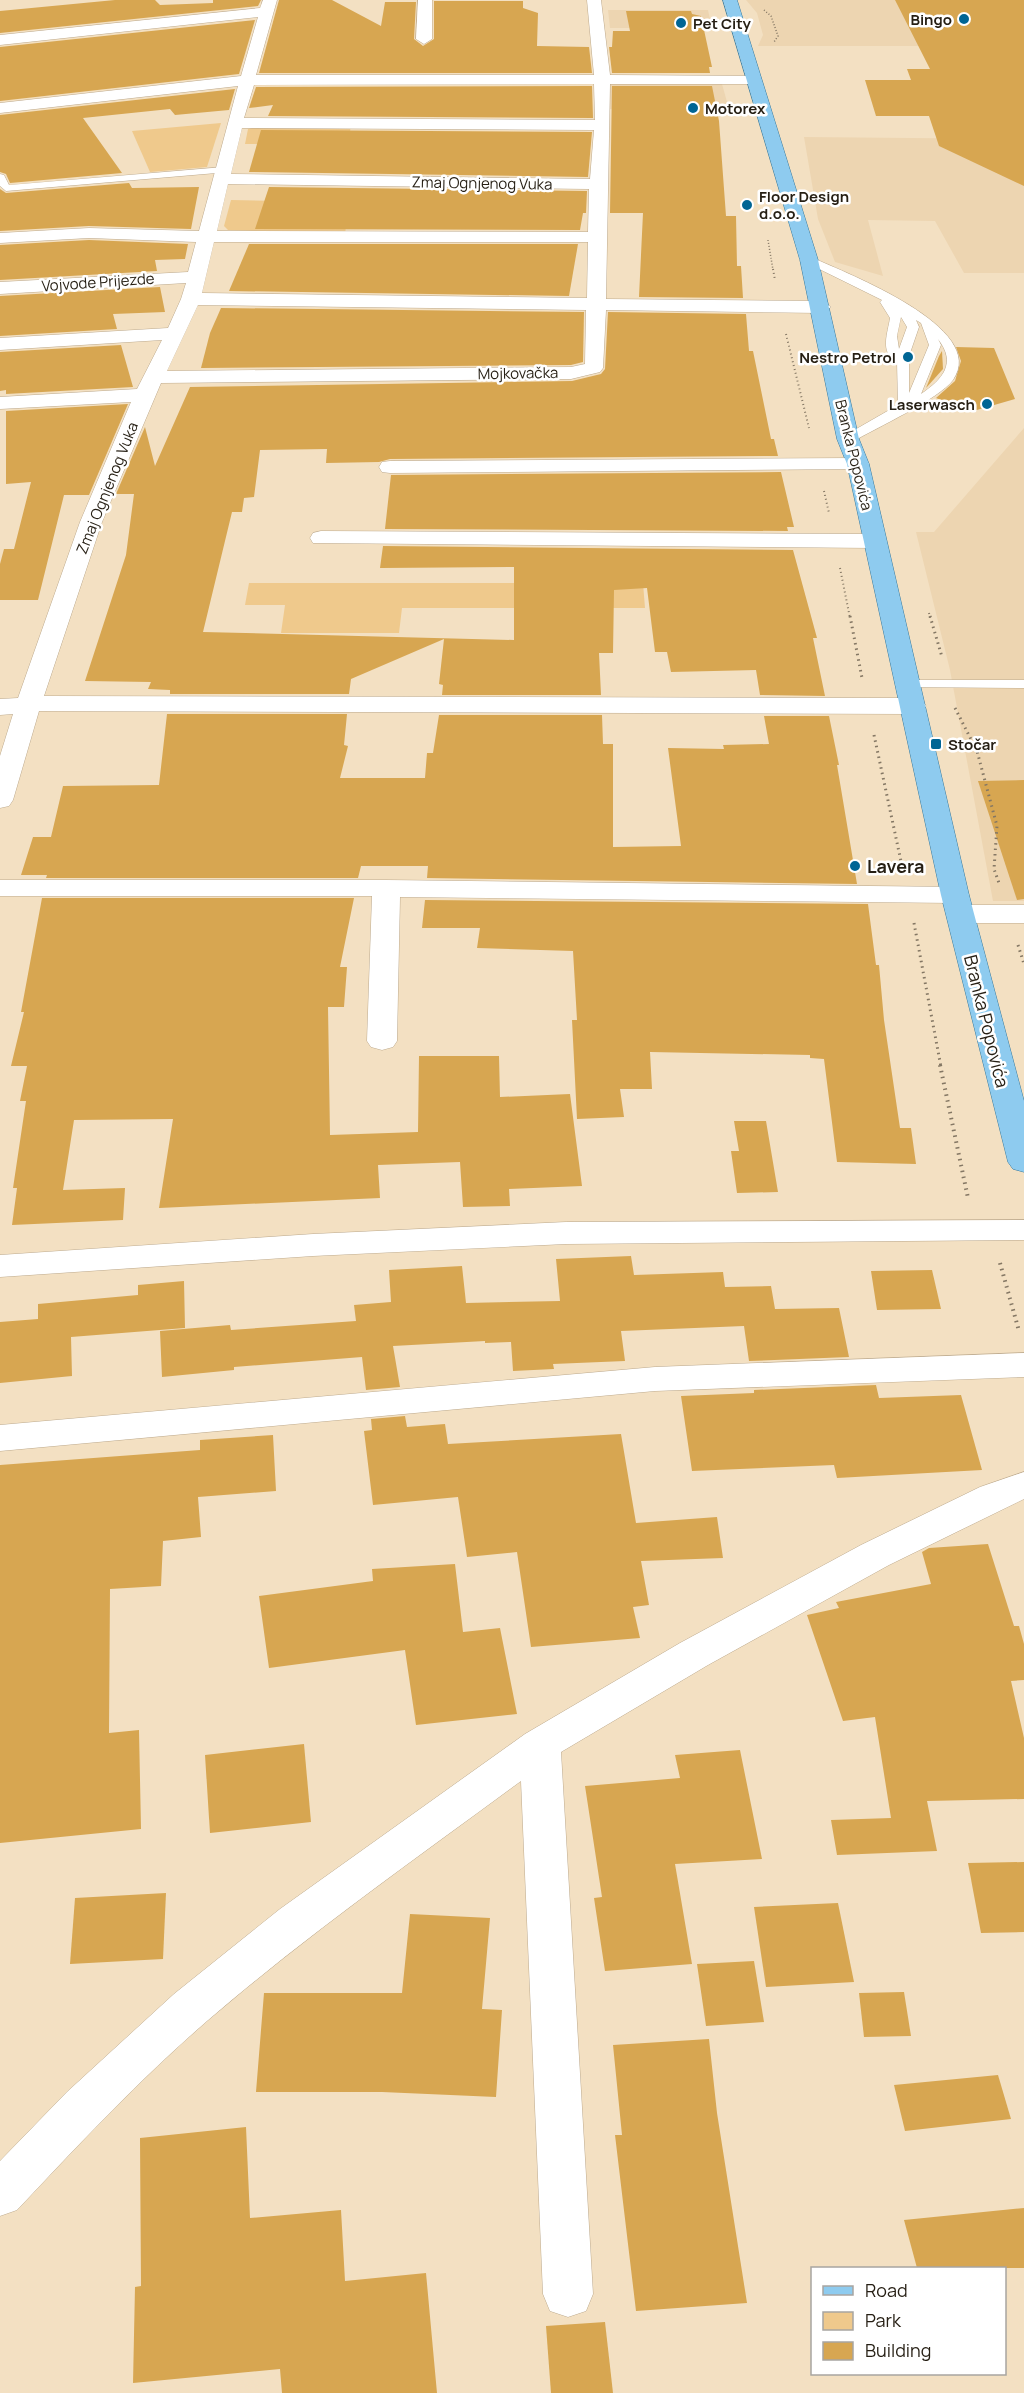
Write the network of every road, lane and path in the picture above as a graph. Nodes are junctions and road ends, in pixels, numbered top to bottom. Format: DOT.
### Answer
graph roads {
  1 [pos="425,0"];
  2 [pos="594,0"];
  3 [pos="730,0"];
  4 [pos="269,6"];
  5 [pos="424,39"];
  6 [pos="0,40"];
  7 [pos="602,79"];
  8 [pos="753,79"];
  9 [pos="249,80"];
  10 [pos="0,108"];
  11 [pos="235,123"];
  12 [pos="603,125"];
  13 [pos="223,174"];
  14 [pos="0,177"];
  15 [pos="598,184"];
  16 [pos="767,230"];
  17 [pos="208,236"];
  18 [pos="598,237"];
  19 [pos="0,238"];
  20 [pos="809,260"];
  21 [pos="197,277"];
  22 [pos="0,288"];
  23 [pos="876,291"];
  24 [pos="191,298"];
  25 [pos="597,305"];
  26 [pos="821,307"];
  27 [pos="779,309"];
  28 [pos="926,321"];
  29 [pos="174,333"];
  30 [pos="0,344"];
  31 [pos="149,386"];
  32 [pos="0,403"];
  33 [pos="904,407"];
  34 [pos="848,439"];
  35 [pos="858,464"];
  36 [pos="819,465"];
  37 [pos="390,467"];
  38 [pos="321,538"];
  39 [pos="834,541"];
  40 [pos="875,541"];
  41 [pos="1024,684"];
  42 [pos="910,695"];
  43 [pos="28,705"];
  44 [pos="868,706"];
  45 [pos="0,707"];
  46 [pos="0,800"];
  47 [pos="0,888"];
  48 [pos="386,888"];
  49 [pos="908,894"];
  50 [pos="958,904"];
  51 [pos="1024,914"];
  52 [pos="382,1041"];
  53 [pos="1024,1162"];
  54 [pos="963,1207"];
  55 [pos="1024,1230"];
  56 [pos="995,1259"];
  57 [pos="0,1266"];
  58 [pos="1023,1352"];
  59 [pos="0,1438"];
  60 [pos="1024,1485"];
  61 [pos="540,1746"];
  62 [pos="0,2194"];
  63 [pos="568,2294"];
  1 -- 5 [label="street"];
  2 -- 7 [label="street, Mojkovačka"];
  3 -- 8 [label="main road, Branka Popovića"];
  4 -- 6 [label="street, Zmaj Ognjenog Vuka"];
  4 -- 9 [label="street, Zmaj Ognjenog Vuka"];
  7 -- 8 [label="street"];
  7 -- 9 [label="street"];
  7 -- 12 [label="street, Mojkovačka"];
  8 -- 20 [label="main road, Branka Popovića"];
  9 -- 10 [label="street"];
  9 -- 11 [label="street, Zmaj Ognjenog Vuka"];
  11 -- 12 [label="street"];
  11 -- 13 [label="street, Zmaj Ognjenog Vuka"];
  12 -- 15 [label="street, Mojkovačka"];
  13 -- 14 [label="lane"];
  13 -- 15 [label="street, Zmaj Ognjenog Vuka"];
  13 -- 17 [label="street, Zmaj Ognjenog Vuka"];
  15 -- 18 [label="street, Mojkovačka"];
  16 -- 27 [label="path"];
  17 -- 18 [label="street"];
  17 -- 19 [label="street"];
  17 -- 21 [label="street, Zmaj Ognjenog Vuka"];
  18 -- 25 [label="street, Mojkovačka"];
  20 -- 23 [label="lane"];
  20 -- 26 [label="main road, Branka Popovića"];
  21 -- 22 [label="street, Vojvode Prijezde"];
  21 -- 24 [label="street, Zmaj Ognjenog Vuka"];
  23 -- 28 [label="lane"];
  23 -- 33 [label="lane"];
  24 -- 25 [label="street"];
  24 -- 29 [label="street, Zmaj Ognjenog Vuka"];
  25 -- 27 [label="street"];
  25 -- 31 [label="street, Mojkovačka"];
  26 -- 27 [label="street"];
  26 -- 34 [label="main road, Branka Popovića"];
  27 -- 36 [label="path"];
  28 -- 33 [label="lane"];
  28 -- 33 [label="lane"];
  28 -- 33 [label="lane"];
  29 -- 30 [label="street"];
  29 -- 31 [label="street, Zmaj Ognjenog Vuka"];
  31 -- 32 [label="street"];
  31 -- 43 [label="street, Zmaj Ognjenog Vuka"];
  33 -- 34 [label="lane"];
  34 -- 35 [label="main road, Branka Popovića"];
  35 -- 36 [label="street"];
  35 -- 40 [label="main road, Branka Popovića"];
  36 -- 37 [label="street"];
  36 -- 39 [label="path"];
  38 -- 39 [label="street"];
  39 -- 40 [label="street"];
  39 -- 44 [label="path"];
  40 -- 42 [label="main road, Branka Popovića"];
  41 -- 42 [label="lane"];
  42 -- 44 [label="street"];
  42 -- 50 [label="main road, Branka Popovića"];
  43 -- 44 [label="street"];
  43 -- 45 [label="street"];
  43 -- 46 [label="street, Zmaj Ognjenog Vuka"];
  44 -- 49 [label="path"];
  47 -- 48 [label="street"];
  48 -- 49 [label="street"];
  48 -- 52 [label="street"];
  49 -- 50 [label="street"];
  49 -- 54 [label="path"];
  50 -- 51 [label="street"];
  50 -- 53 [label="main road, Branka Popovića"];
  55 -- 57 [label="street"];
  56 -- 58 [label="path"];
  58 -- 59 [label="street"];
  60 -- 61 [label="street"];
  61 -- 62 [label="street"];
  61 -- 63 [label="street"];
}
